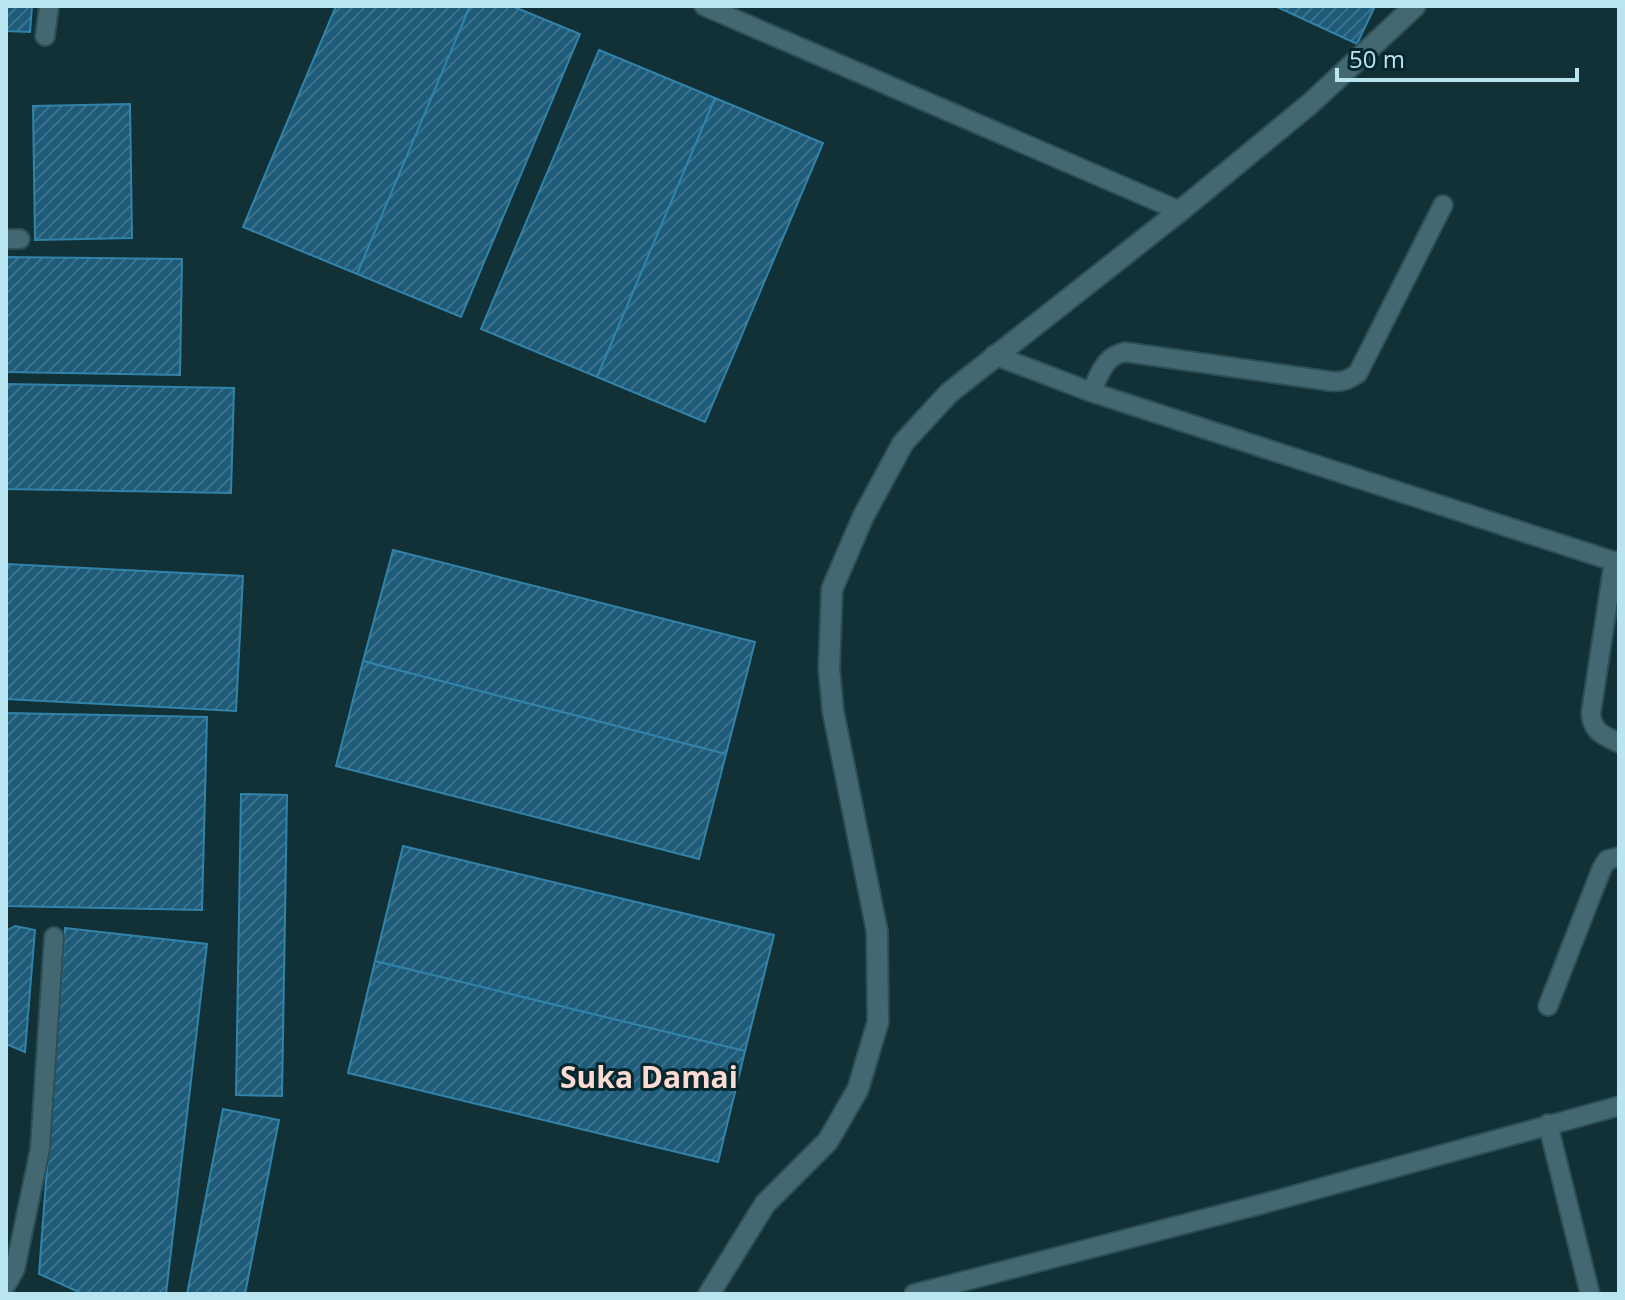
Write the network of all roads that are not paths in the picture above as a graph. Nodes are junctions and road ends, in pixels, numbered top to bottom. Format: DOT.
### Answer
graph roads {
  1 [pos="49,6"];
  2 [pos="704,6"];
  3 [pos="1415,6"];
  4 [pos="45,36"];
  5 [pos="1443,205"];
  6 [pos="1180,211"];
  7 [pos="994,355"];
  8 [pos="1091,392"];
  9 [pos="1616,562"];
  10 [pos="1619,743"];
  11 [pos="1619,857"];
  12 [pos="54,937"];
  13 [pos="1548,1006"];
  14 [pos="1619,1106"];
  15 [pos="1548,1124"];
  16 [pos="6,1285"];
  17 [pos="709,1294"];
  18 [pos="914,1294"];
  19 [pos="1590,1294"];
  1 -- 4 [label="lane"];
  2 -- 6 [label="lane"];
  3 -- 6 [label="street"];
  5 -- 8 [label="lane"];
  6 -- 7 [label="street"];
  7 -- 8 [label="lane"];
  7 -- 17 [label="street"];
  8 -- 9 [label="lane"];
  9 -- 10 [label="lane"];
  11 -- 13 [label="lane"];
  12 -- 16 [label="lane"];
  14 -- 15 [label="lane"];
  15 -- 18 [label="lane"];
  15 -- 19 [label="lane"];
}
